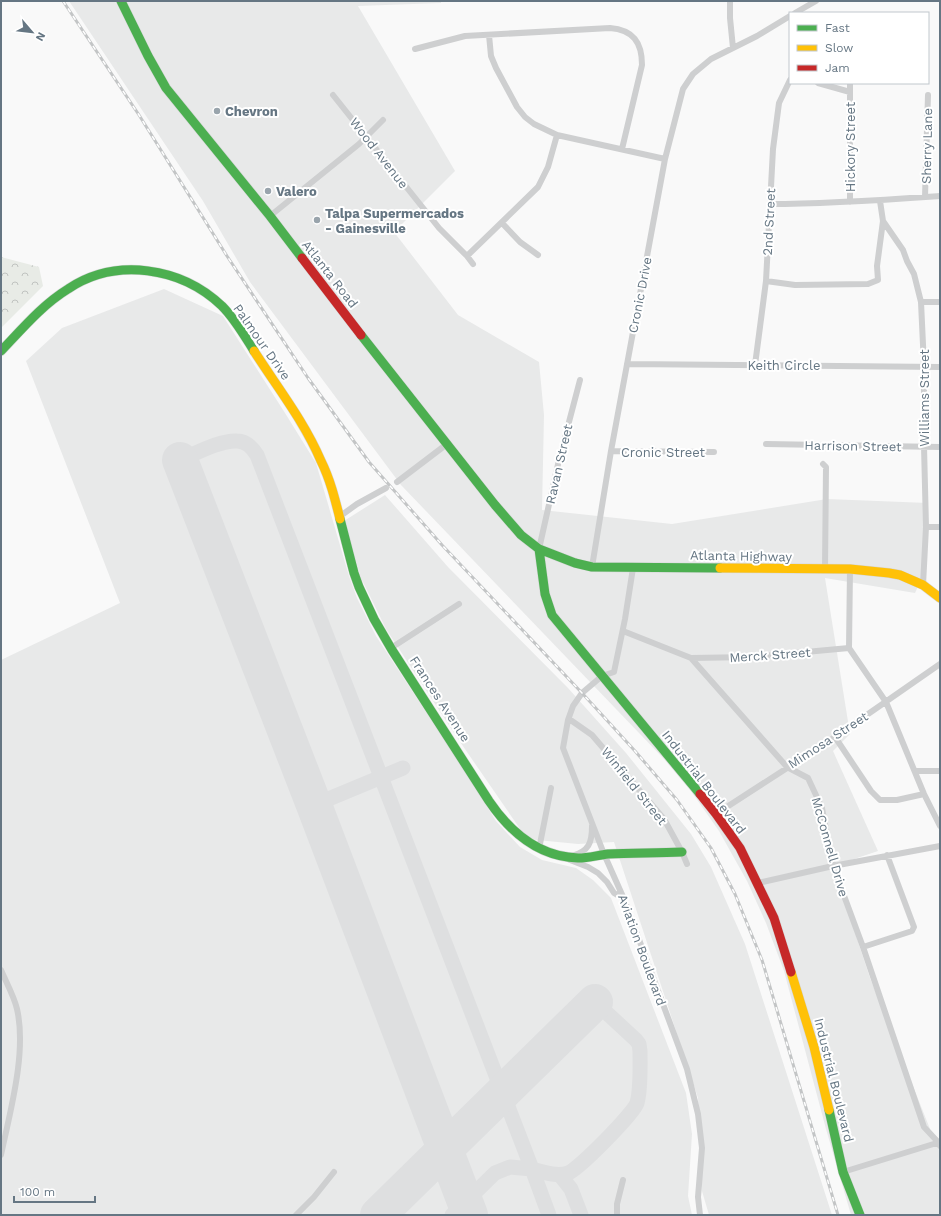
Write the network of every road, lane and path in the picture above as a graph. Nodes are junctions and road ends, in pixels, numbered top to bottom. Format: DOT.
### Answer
graph roads {
  1 [pos="121,1"];
  2 [pos="730,1"];
  3 [pos="816,1"];
  4 [pos="797,12"];
  5 [pos="789,17"];
  6 [pos="489,35"];
  7 [pos="733,48"];
  8 [pos="415,50"];
  9 [pos="789,82"];
  10 [pos="822,84"];
  11 [pos="850,84"];
  12 [pos="850,92"];
  13 [pos="333,95"];
  14 [pos="928,95"];
  15 [pos="383,120"];
  16 [pos="557,134"];
  17 [pos="367,137"];
  18 [pos="622,148"];
  19 [pos="666,159"];
  20 [pos="940,196"];
  21 [pos="926,197"];
  22 [pos="880,201"];
  23 [pos="850,202"];
  24 [pos="770,204"];
  25 [pos="270,216"];
  26 [pos="883,221"];
  27 [pos="502,222"];
  28 [pos="538,255"];
  29 [pos="467,256"];
  30 [pos="473,264"];
  31 [pos="766,281"];
  32 [pos="921,302"];
  33 [pos="940,302"];
  34 [pos="1,351"];
  35 [pos="628,364"];
  36 [pos="755,365"];
  37 [pos="924,366"];
  38 [pos="940,367"];
  39 [pos="580,380"];
  40 [pos="447,444"];
  41 [pos="766,444"];
  42 [pos="924,446"];
  43 [pos="940,447"];
  44 [pos="611,451"];
  45 [pos="714,452"];
  46 [pos="823,464"];
  47 [pos="398,482"];
  48 [pos="386,488"];
  49 [pos="339,517"];
  50 [pos="926,527"];
  51 [pos="940,527"];
  52 [pos="539,549"];
  53 [pos="592,567"];
  54 [pos="633,568"];
  55 [pos="825,569"];
  56 [pos="850,569"];
  57 [pos="923,585"];
  58 [pos="940,598"];
  59 [pos="458,604"];
  60 [pos="623,631"];
  61 [pos="391,648"];
  62 [pos="849,648"];
  63 [pos="691,658"];
  64 [pos="940,664"];
  65 [pos="602,676"];
  66 [pos="886,702"];
  67 [pos="568,720"];
  68 [pos="835,737"];
  69 [pos="788,767"];
  70 [pos="916,771"];
  71 [pos="940,771"];
  72 [pos="550,788"];
  73 [pos="924,794"];
  74 [pos="716,814"];
  75 [pos="592,822"];
  76 [pos="940,826"];
  77 [pos="940,846"];
  78 [pos="539,849"];
  79 [pos="682,852"];
  80 [pos="604,854"];
  81 [pos="887,855"];
  82 [pos="567,857"];
  83 [pos="687,864"];
  84 [pos="833,866"];
  85 [pos="758,883"];
  86 [pos="624,900"];
  87 [pos="863,947"];
  88 [pos="1,970"];
  89 [pos="939,1143"];
  90 [pos="1,1155"];
  91 [pos="334,1172"];
  92 [pos="843,1172"];
  93 [pos="624,1180"];
  94 [pos="296,1215"];
  95 [pos="617,1215"];
  96 [pos="700,1215"];
  97 [pos="860,1215"];
  1 -- 25 [label="street, Atlanta Road"];
  2 -- 7 [label="street"];
  3 -- 4 [label="street"];
  5 -- 7 [label="street, Cronic Drive"];
  6 -- 8 [label="street"];
  6 -- 16 [label="street"];
  6 -- 18 [label="street"];
  7 -- 19 [label="street, Cronic Drive"];
  9 -- 24 [label="street, 2nd Street"];
  10 -- 12 [label="street, Hickory Street"];
  11 -- 12 [label="street, Hickory Street"];
  12 -- 23 [label="street, Hickory Street"];
  13 -- 17 [label="street, Wood Avenue"];
  14 -- 21 [label="street, Sherry Lane"];
  15 -- 17 [label="street"];
  16 -- 18 [label="street"];
  16 -- 27 [label="street"];
  17 -- 25 [label="street"];
  17 -- 29 [label="street, Wood Avenue"];
  18 -- 19 [label="street"];
  19 -- 35 [label="street, Cronic Drive"];
  20 -- 21 [label="street"];
  21 -- 22 [label="street"];
  22 -- 23 [label="street"];
  22 -- 26 [label="street"];
  23 -- 24 [label="street"];
  24 -- 31 [label="street, 2nd Street"];
  25 -- 40 [label="street, Atlanta Road"];
  26 -- 31 [label="street"];
  26 -- 32 [label="street, Williams Street"];
  27 -- 28 [label="street"];
  27 -- 29 [label="street"];
  29 -- 30 [label="street, Wood Avenue"];
  31 -- 36 [label="street, 2nd Street"];
  32 -- 33 [label="street"];
  32 -- 37 [label="street, Williams Street"];
  34 -- 49 [label="street, Palmour Drive"];
  35 -- 36 [label="street, Keith Circle"];
  35 -- 44 [label="street, Cronic Drive"];
  36 -- 37 [label="street, Keith Circle"];
  37 -- 38 [label="street, Keith Circle"];
  37 -- 42 [label="street, Williams Street"];
  39 -- 52 [label="street, Ravan Street"];
  40 -- 47 [label="street"];
  40 -- 52 [label="street, Atlanta Road"];
  41 -- 42 [label="street, Harrison Street"];
  42 -- 43 [label="street, Harrison Street"];
  42 -- 50 [label="street, Williams Street"];
  44 -- 45 [label="street, Cronic Street"];
  44 -- 53 [label="street, Cronic Drive"];
  46 -- 55 [label="street"];
  48 -- 49 [label="street"];
  49 -- 61 [label="street, Frances Avenue"];
  50 -- 51 [label="street"];
  50 -- 57 [label="street, Williams Street"];
  52 -- 53 [label="street, Atlanta Highway"];
  52 -- 65 [label="street, Industrial Boulevard"];
  53 -- 54 [label="street, Atlanta Highway"];
  54 -- 55 [label="street, Atlanta Highway"];
  54 -- 60 [label="street"];
  55 -- 56 [label="street, Atlanta Highway"];
  56 -- 57 [label="street, Atlanta Highway"];
  56 -- 62 [label="street"];
  57 -- 58 [label="street, Atlanta Highway"];
  59 -- 61 [label="street"];
  60 -- 63 [label="street, McConnell Drive"];
  60 -- 65 [label="street"];
  61 -- 78 [label="street, Frances Avenue"];
  62 -- 63 [label="street, Merck Street"];
  62 -- 66 [label="street"];
  63 -- 69 [label="street, McConnell Drive"];
  64 -- 66 [label="street, Mimosa Street"];
  65 -- 67 [label="street, Aviation Boulevard"];
  65 -- 74 [label="street, Industrial Boulevard"];
  66 -- 68 [label="street, Mimosa Street"];
  66 -- 70 [label="street"];
  67 -- 75 [label="street, Aviation Boulevard"];
  67 -- 79 [label="street, Winfield Street"];
  68 -- 69 [label="street, Mimosa Street"];
  68 -- 73 [label="street"];
  69 -- 74 [label="street, Mimosa Street"];
  69 -- 84 [label="street, McConnell Drive"];
  70 -- 71 [label="street"];
  70 -- 73 [label="street"];
  72 -- 78 [label="street"];
  73 -- 76 [label="street"];
  74 -- 85 [label="street, Industrial Boulevard"];
  75 -- 80 [label="street, Aviation Boulevard"];
  75 -- 82 [label="street"];
  77 -- 81 [label="street"];
  78 -- 82 [label="street, Frances Avenue"];
  79 -- 80 [label="street, Frances Avenue"];
  79 -- 83 [label="street, Winfield Street"];
  80 -- 82 [label="street, Frances Avenue"];
  80 -- 86 [label="street, Aviation Boulevard"];
  81 -- 84 [label="street"];
  81 -- 87 [label="street"];
  82 -- 86 [label="street, Frances Avenue"];
  84 -- 85 [label="street"];
  84 -- 87 [label="street, McConnell Drive"];
  85 -- 92 [label="street, Industrial Boulevard"];
  86 -- 96 [label="street, Aviation Boulevard"];
  87 -- 89 [label="street, McConnell Drive"];
  88 -- 90 [label="street"];
  89 -- 92 [label="street"];
  91 -- 94 [label="street"];
  92 -- 97 [label="street, Industrial Boulevard"];
  93 -- 95 [label="street"];
}
